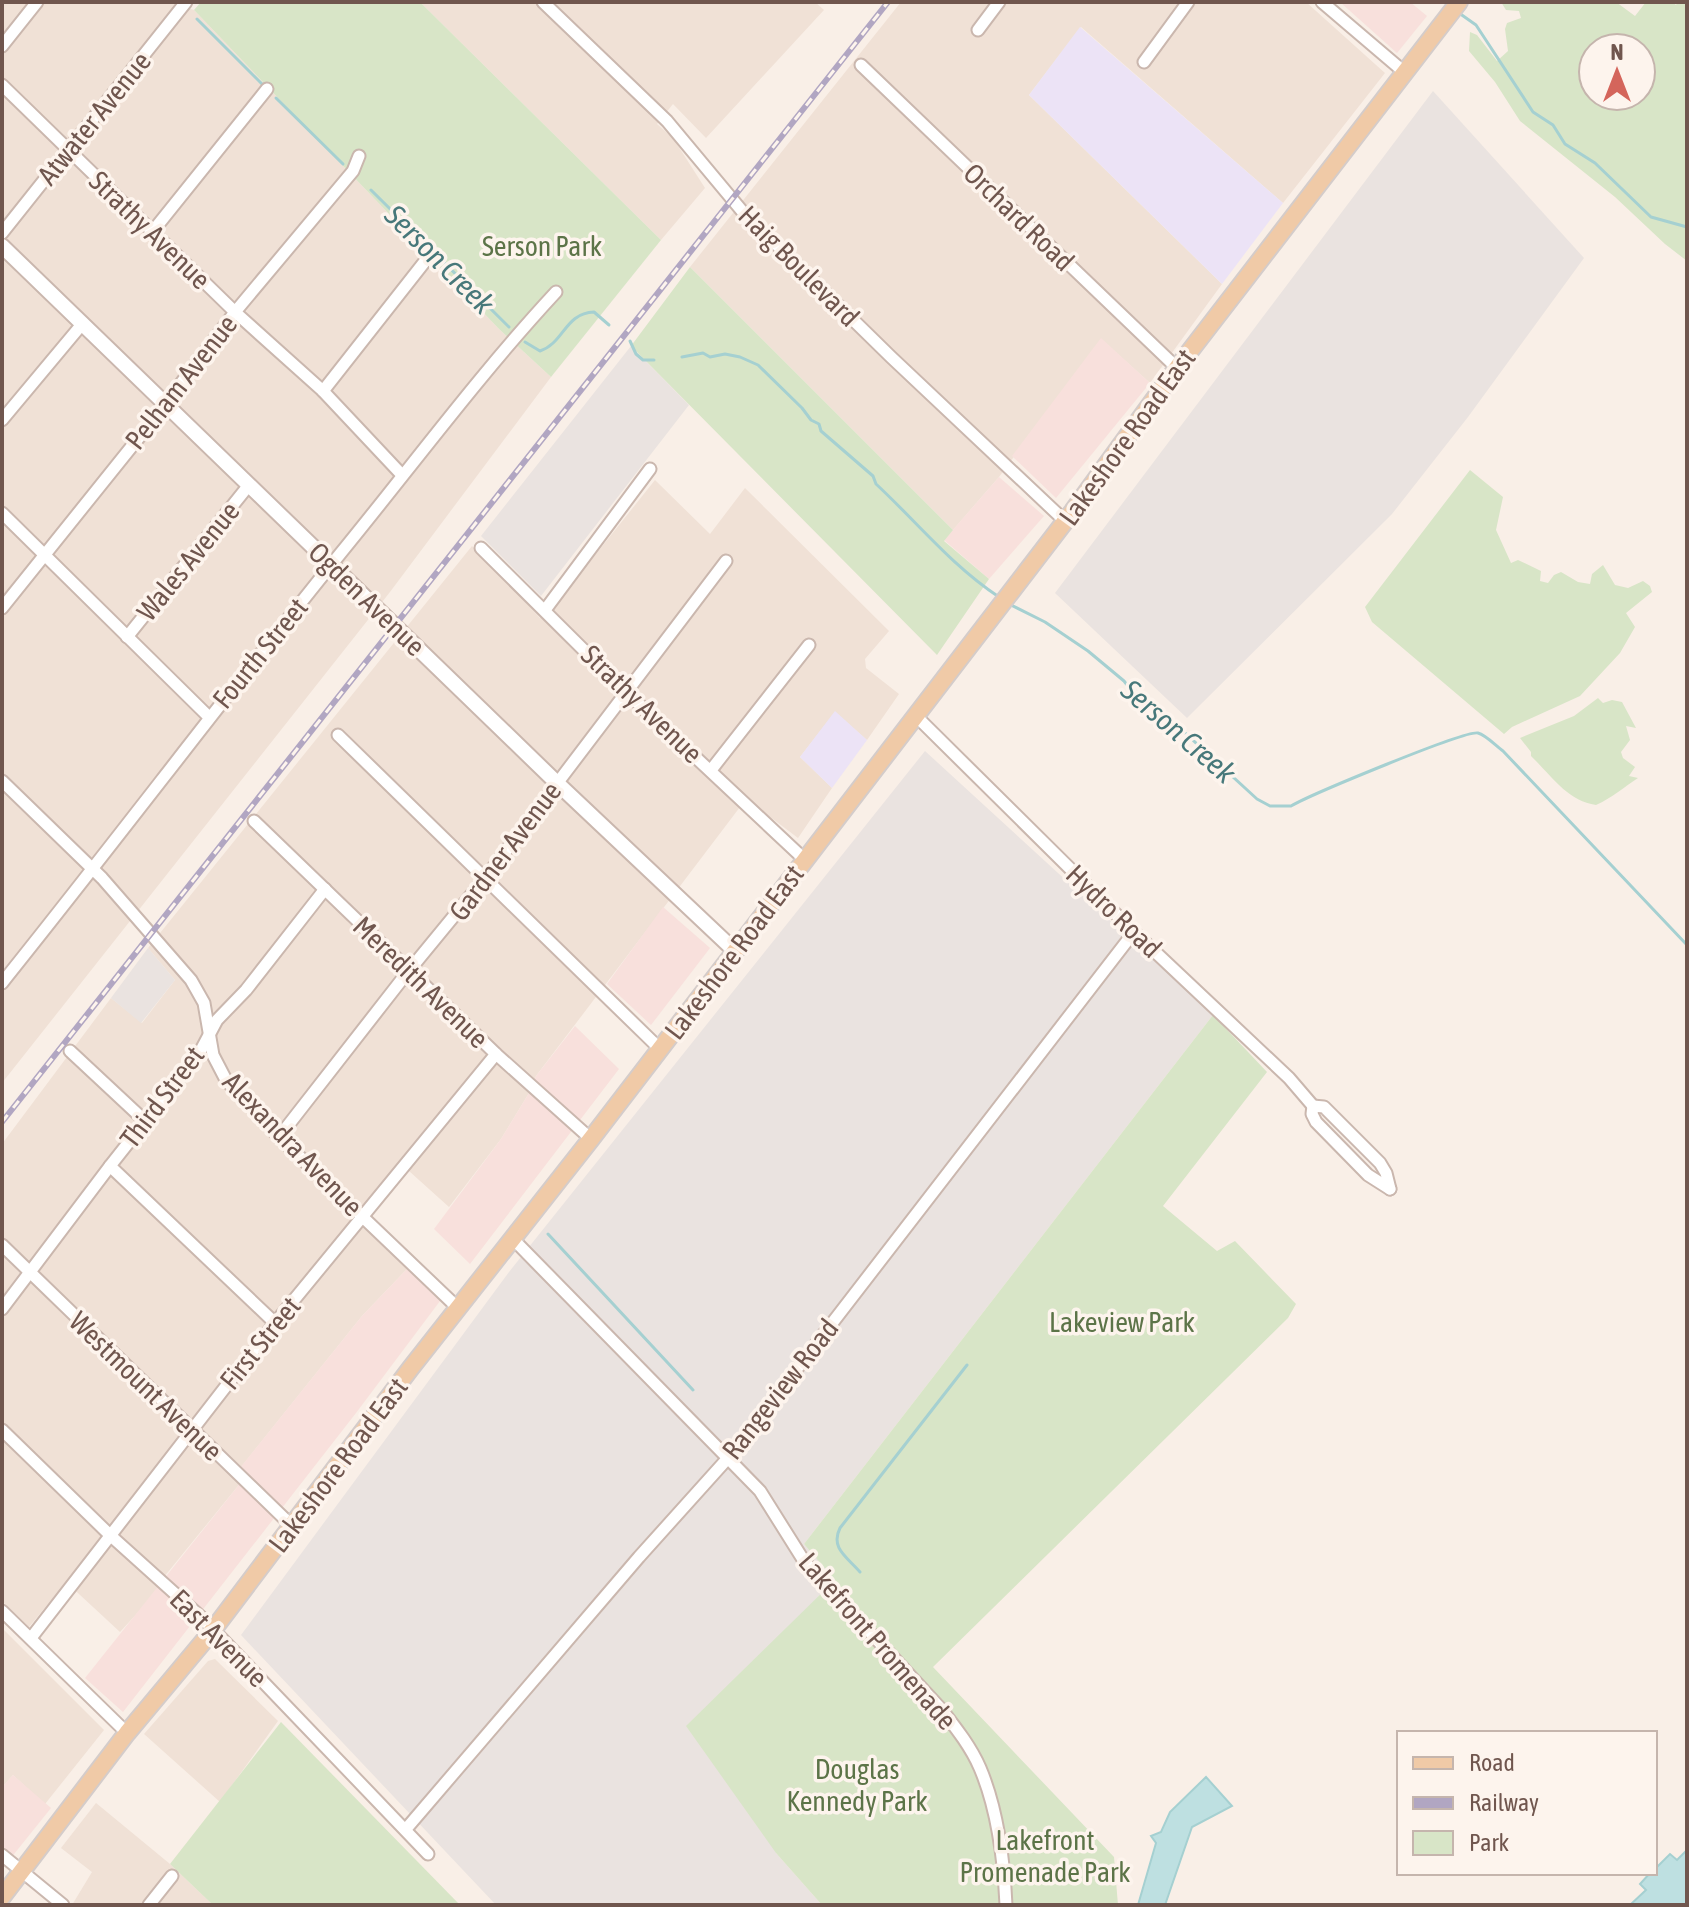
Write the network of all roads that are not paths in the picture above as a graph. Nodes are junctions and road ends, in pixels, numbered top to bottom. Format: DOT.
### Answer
graph roads {
  1 [pos="37,2"];
  2 [pos="186,2"];
  3 [pos="543,2"];
  4 [pos="999,2"];
  5 [pos="1188,2"];
  6 [pos="1322,2"];
  7 [pos="1454,7"];
  8 [pos="978,30"];
  9 [pos="2,46"];
  10 [pos="1144,62"];
  11 [pos="861,65"];
  12 [pos="1403,71"];
  13 [pos="2,85"];
  14 [pos="267,89"];
  15 [pos="67,151"];
  16 [pos="359,156"];
  17 [pos="153,231"];
  18 [pos="2,233"];
  19 [pos="2,246"];
  20 [pos="426,260"];
  21 [pos="556,292"];
  22 [pos="235,312"];
  23 [pos="83,323"];
  24 [pos="1177,368"];
  25 [pos="323,391"];
  26 [pos="166,404"];
  27 [pos="2,420"];
  28 [pos="650,469"];
  29 [pos="402,475"];
  30 [pos="249,485"];
  31 [pos="2,513"];
  32 [pos="1065,521"];
  33 [pos="481,548"];
  34 [pos="44,554"];
  35 [pos="726,561"];
  36 [pos="331,565"];
  37 [pos="2,608"];
  38 [pos="545,610"];
  39 [pos="127,637"];
  40 [pos="809,645"];
  41 [pos="627,693"];
  42 [pos="916,716"];
  43 [pos="209,717"];
  44 [pos="338,735"];
  45 [pos="711,770"];
  46 [pos="2,781"];
  47 [pos="557,783"];
  48 [pos="254,821"];
  49 [pos="804,859"];
  50 [pos="92,868"];
  51 [pos="486,877"];
  52 [pos="325,889"];
  53 [pos="1134,932"];
  54 [pos="735,951"];
  55 [pos="410,971"];
  56 [pos="2,983"];
  57 [pos="209,1032"];
  58 [pos="660,1049"];
  59 [pos="70,1051"];
  60 [pos="496,1054"];
  61 [pos="1313,1106"];
  62 [pos="145,1121"];
  63 [pos="279,1137"];
  64 [pos="591,1139"];
  65 [pos="110,1166"];
  66 [pos="364,1217"];
  67 [pos="513,1239"];
  68 [pos="2,1245"];
  69 [pos="30,1273"];
  70 [pos="2,1309"];
  71 [pos="459,1309"];
  72 [pos="275,1323"];
  73 [pos="2,1430"];
  74 [pos="191,1430"];
  75 [pos="728,1458"];
  76 [pos="292,1526"];
  77 [pos="111,1536"];
  78 [pos="2,1611"];
  79 [pos="213,1630"];
  80 [pos="31,1638"];
  81 [pos="127,1733"];
  82 [pos="406,1829"];
  83 [pos="428,1854"];
  84 [pos="2,1855"];
  85 [pos="21,1871"];
  86 [pos="172,1876"];
  87 [pos="2,1897"];
  88 [pos="63,1905"];
  89 [pos="149,1905"];
  90 [pos="1006,1905"];
  1 -- 9 [label="street"];
  2 -- 15 [label="street, Atwater Avenue"];
  3 -- 32 [label="street, Haig Boulevard"];
  4 -- 8 [label="street"];
  5 -- 10 [label="street"];
  6 -- 12 [label="street"];
  7 -- 12 [label="main road, Lakeshore Road East"];
  11 -- 24 [label="street, Orchard Road"];
  12 -- 24 [label="main road, Lakeshore Road East"];
  13 -- 15 [label="street, Strathy Avenue"];
  14 -- 17 [label="street"];
  15 -- 17 [label="street, Strathy Avenue"];
  15 -- 18 [label="street, Atwater Avenue"];
  16 -- 22 [label="street, Pelham Avenue"];
  17 -- 22 [label="street, Strathy Avenue"];
  19 -- 23 [label="street, Ogden Avenue"];
  20 -- 25 [label="street"];
  21 -- 29 [label="street, Fourth Street"];
  22 -- 25 [label="street, Strathy Avenue"];
  22 -- 26 [label="street, Pelham Avenue"];
  23 -- 26 [label="street, Ogden Avenue"];
  23 -- 27 [label="street"];
  24 -- 32 [label="main road, Lakeshore Road East"];
  25 -- 29 [label="street, Strathy Avenue"];
  26 -- 30 [label="street, Ogden Avenue"];
  26 -- 34 [label="street, Pelham Avenue"];
  28 -- 38 [label="street"];
  29 -- 36 [label="street, Fourth Street"];
  30 -- 36 [label="street, Ogden Avenue"];
  30 -- 39 [label="street, Wales Avenue"];
  31 -- 34 [label="street"];
  32 -- 42 [label="main road, Lakeshore Road East"];
  33 -- 38 [label="street, Strathy Avenue"];
  34 -- 37 [label="street, Pelham Avenue"];
  34 -- 39 [label="street"];
  35 -- 41 [label="street, Gardner Avenue"];
  36 -- 43 [label="street, Fourth Street"];
  36 -- 47 [label="street, Ogden Avenue"];
  38 -- 41 [label="street, Strathy Avenue"];
  39 -- 43 [label="street"];
  40 -- 45 [label="street"];
  41 -- 45 [label="street, Strathy Avenue"];
  41 -- 47 [label="street, Gardner Avenue"];
  42 -- 49 [label="main road, Lakeshore Road East"];
  42 -- 53 [label="street, Hydro Road"];
  43 -- 50 [label="street, Fourth Street"];
  44 -- 51 [label="street"];
  45 -- 49 [label="street, Strathy Avenue"];
  46 -- 50 [label="street, Alexandra Avenue"];
  47 -- 51 [label="street, Gardner Avenue"];
  47 -- 54 [label="street, Ogden Avenue"];
  48 -- 52 [label="street, Meredith Avenue"];
  49 -- 54 [label="main road, Lakeshore Road East"];
  50 -- 56 [label="street, Fourth Street"];
  50 -- 57 [label="street, Alexandra Avenue"];
  51 -- 55 [label="street, Gardner Avenue"];
  51 -- 58 [label="street"];
  52 -- 55 [label="street, Meredith Avenue"];
  52 -- 57 [label="street, Third Street"];
  53 -- 61 [label="street, Hydro Road"];
  53 -- 75 [label="street, Rangeview Road"];
  54 -- 58 [label="main road, Lakeshore Road East"];
  55 -- 60 [label="street, Meredith Avenue"];
  55 -- 63 [label="street, Gardner Avenue"];
  57 -- 62 [label="street, Third Street"];
  57 -- 63 [label="street, Alexandra Avenue"];
  58 -- 64 [label="main road, Lakeshore Road East"];
  59 -- 62 [label="street"];
  60 -- 64 [label="street, Meredith Avenue"];
  60 -- 66 [label="street, First Street"];
  61 -- 61 [label="street"];
  62 -- 65 [label="street, Third Street"];
  63 -- 66 [label="street, Alexandra Avenue"];
  64 -- 67 [label="main road, Lakeshore Road East"];
  65 -- 69 [label="street, Third Street"];
  65 -- 72 [label="street"];
  66 -- 71 [label="street, Alexandra Avenue"];
  66 -- 72 [label="street, First Street"];
  67 -- 71 [label="main road, Lakeshore Road East"];
  67 -- 75 [label="street, Lakefront Promenade"];
  68 -- 69 [label="street, Westmount Avenue"];
  69 -- 70 [label="street, Third Street"];
  69 -- 74 [label="street, Westmount Avenue"];
  71 -- 76 [label="main road, Lakeshore Road East"];
  72 -- 74 [label="street, First Street"];
  73 -- 77 [label="street, East Avenue"];
  74 -- 76 [label="street, Westmount Avenue"];
  74 -- 77 [label="street, First Street"];
  75 -- 82 [label="street, Rangeview Road"];
  75 -- 90 [label="street, Lakefront Promenade"];
  76 -- 79 [label="main road, Lakeshore Road East"];
  77 -- 79 [label="street, East Avenue"];
  77 -- 80 [label="street, First Street"];
  78 -- 80 [label="street"];
  79 -- 81 [label="main road, Lakeshore Road East"];
  79 -- 82 [label="street, East Avenue"];
  80 -- 81 [label="street"];
  81 -- 85 [label="main road, Lakeshore Road East"];
  82 -- 83 [label="street, East Avenue"];
  84 -- 85 [label="street"];
  85 -- 87 [label="main road, Lakeshore Road East"];
  85 -- 88 [label="street"];
  86 -- 89 [label="street"];
}
